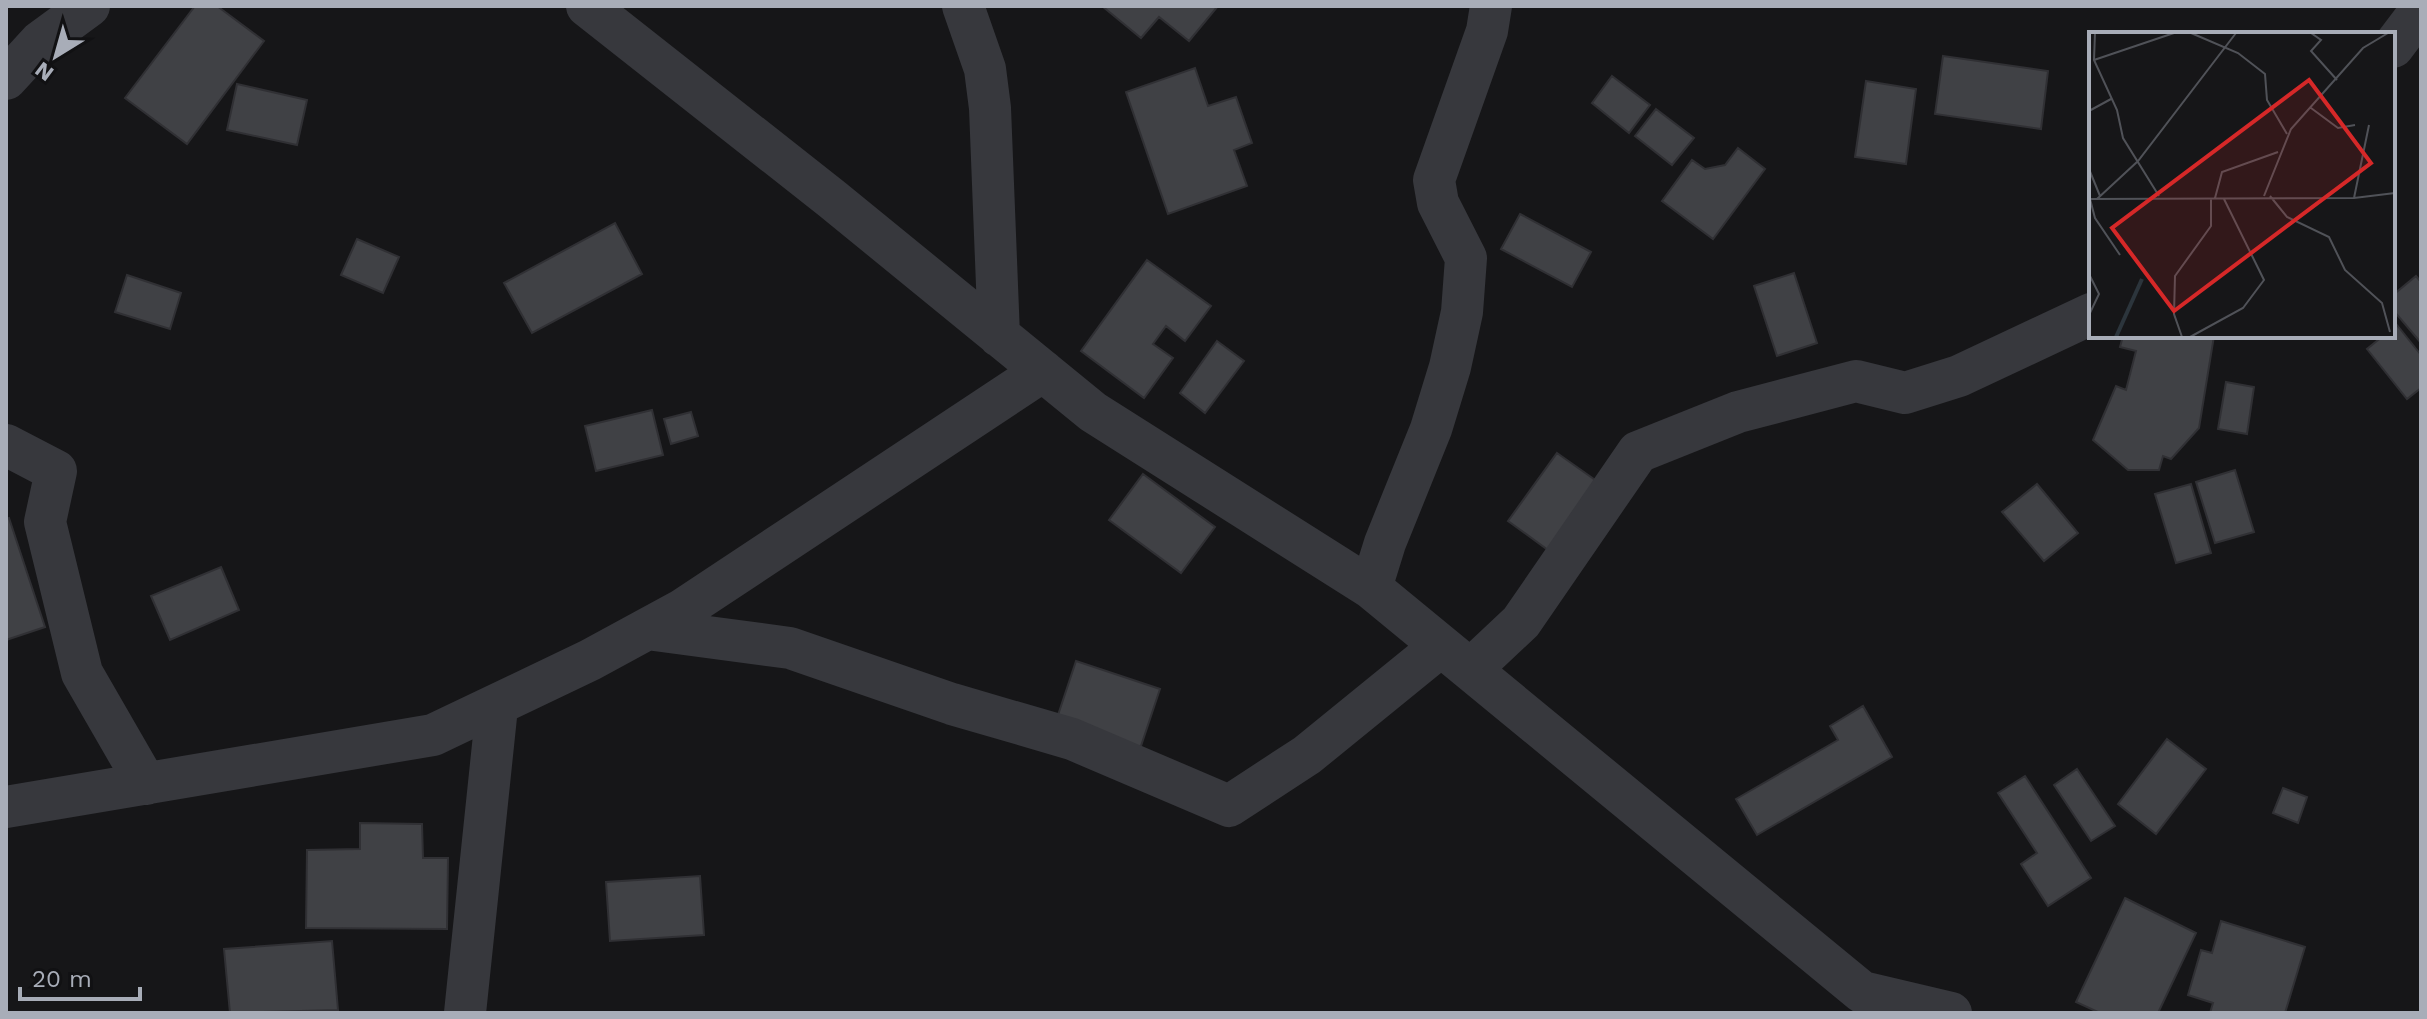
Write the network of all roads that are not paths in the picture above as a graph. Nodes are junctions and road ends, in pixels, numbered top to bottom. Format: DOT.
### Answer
graph roads {
  1 [pos="89,6"];
  2 [pos="587,6"];
  3 [pos="963,6"];
  4 [pos="1491,6"];
  5 [pos="2421,10"];
  6 [pos="2395,44"];
  7 [pos="6,79"];
  8 [pos="2089,315"];
  9 [pos="999,336"];
  10 [pos="1043,371"];
  11 [pos="6,445"];
  12 [pos="1371,588"];
  13 [pos="647,629"];
  14 [pos="1456,658"];
  15 [pos="497,707"];
  16 [pos="146,784"];
  17 [pos="6,807"];
  18 [pos="1861,1003"];
  19 [pos="465,1013"];
  20 [pos="1951,1013"];
  1 -- 7 [label="street"];
  2 -- 9 [label="street"];
  3 -- 9 [label="street"];
  4 -- 12 [label="street"];
  5 -- 6 [label="street"];
  8 -- 14 [label="street"];
  9 -- 10 [label="street"];
  10 -- 12 [label="street"];
  10 -- 13 [label="street"];
  11 -- 16 [label="street"];
  12 -- 14 [label="street"];
  13 -- 14 [label="street"];
  13 -- 15 [label="street"];
  14 -- 18 [label="street"];
  15 -- 16 [label="street"];
  15 -- 19 [label="street"];
  16 -- 17 [label="street"];
  18 -- 20 [label="street"];
}
